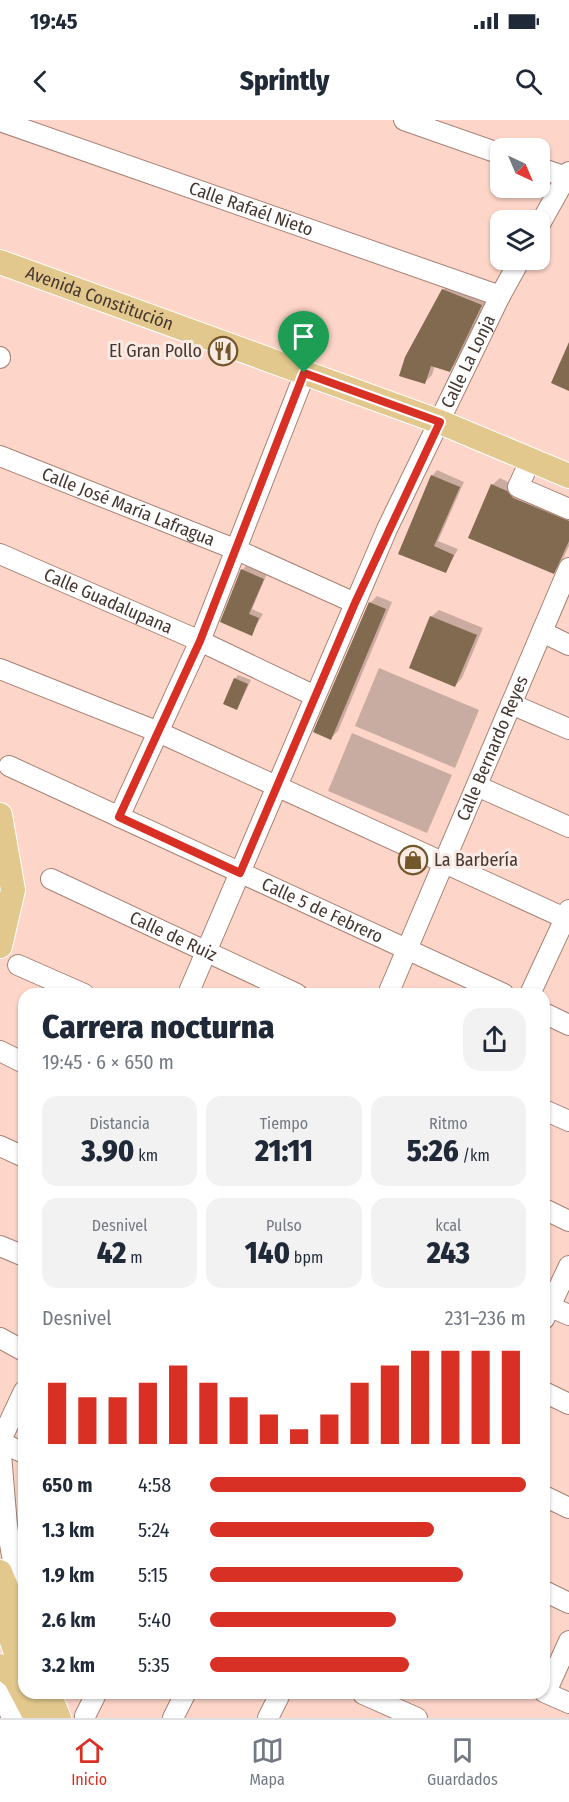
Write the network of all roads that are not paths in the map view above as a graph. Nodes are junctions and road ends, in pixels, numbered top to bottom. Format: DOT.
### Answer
graph roads {
  1 [pos="404,120"];
  2 [pos="0,121"];
  3 [pos="46,128"];
  4 [pos="490,150"];
  5 [pos="550,171"];
  6 [pos="568,176"];
  7 [pos="548,210"];
  8 [pos="0,262"];
  9 [pos="514,270"];
  10 [pos="500,296"];
  11 [pos="304,373"];
  12 [pos="440,422"];
  13 [pos="0,456"];
  14 [pos="530,461"];
  15 [pos="569,477"];
  16 [pos="569,509"];
  17 [pos="237,550"];
  18 [pos="0,554"];
  19 [pos="569,568"];
  20 [pos="355,603"];
  21 [pos="542,632"];
  22 [pos="200,641"];
  23 [pos="569,645"];
  24 [pos="0,669"];
  25 [pos="315,696"];
  26 [pos="511,704"];
  27 [pos="569,729"];
  28 [pos="156,731"];
  29 [pos="9,766"];
  30 [pos="276,786"];
  31 [pos="477,786"];
  32 [pos="0,815"];
  33 [pos="119,817"];
  34 [pos="569,827"];
  35 [pos="444,863"];
  36 [pos="240,873"];
  37 [pos="51,879"];
  38 [pos="568,916"];
  39 [pos="0,946"];
  40 [pos="407,950"];
  41 [pos="206,952"];
  42 [pos="18,965"];
  43 [pos="70,988"];
  44 [pos="191,988"];
  45 [pos="284,988"];
  46 [pos="391,988"];
  47 [pos="491,988"];
  48 [pos="533,988"];
  49 [pos="550,1016"];
  50 [pos="569,1025"];
  51 [pos="0,1052"];
  52 [pos="18,1060"];
  53 [pos="550,1113"];
  54 [pos="569,1121"];
  55 [pos="0,1146"];
  56 [pos="18,1154"];
  57 [pos="550,1212"];
  58 [pos="569,1221"];
  59 [pos="0,1246"];
  60 [pos="18,1254"];
  61 [pos="569,1266"];
  62 [pos="550,1302"];
  63 [pos="550,1311"];
  64 [pos="569,1316"];
  65 [pos="0,1338"];
  66 [pos="18,1348"];
  67 [pos="550,1395"];
  68 [pos="18,1404"];
  69 [pos="569,1404"];
  70 [pos="0,1442"];
  71 [pos="18,1450"];
  72 [pos="550,1499"];
  73 [pos="569,1508"];
  74 [pos="0,1572"];
  75 [pos="550,1594"];
  76 [pos="5,1602"];
  77 [pos="569,1603"];
  78 [pos="18,1622"];
  79 [pos="569,1641"];
  80 [pos="18,1651"];
  81 [pos="0,1666"];
  82 [pos="550,1681"];
  83 [pos="18,1684"];
  84 [pos="0,1688"];
  85 [pos="550,1694"];
  86 [pos="26,1699"];
  87 [pos="33,1699"];
  88 [pos="51,1699"];
  89 [pos="94,1699"];
  90 [pos="182,1699"];
  91 [pos="278,1699"];
  92 [pos="374,1699"];
  93 [pos="569,1703"];
  94 [pos="85,1716"];
  95 [pos="12,1718"];
  96 [pos="36,1718"];
  97 [pos="40,1718"];
  98 [pos="59,1718"];
  99 [pos="173,1718"];
  100 [pos="268,1718"];
  101 [pos="417,1718"];
  1 -- 4 [label="street"];
  2 -- 3 [label="street, Calle Rafaél Nieto"];
  3 -- 10 [label="street, Calle Rafaél Nieto"];
  5 -- 6 [label="street"];
  6 -- 7 [label="street"];
  8 -- 11 [label="main road, Avenida Constitución"];
  9 -- 10 [label="street, Calle La Lonja"];
  10 -- 12 [label="street, Calle La Lonja"];
  11 -- 12 [label="main road, Avenida Constitución"];
  11 -- 17 [label="street"];
  12 -- 14 [label="main road, Avenida Constitución"];
  12 -- 20 [label="street, Calle La Lonja"];
  13 -- 17 [label="street, Calle José María Lafragua"];
  14 -- 15 [label="main road, Avenida Constitución"];
  14 -- 16 [label="street"];
  17 -- 20 [label="street, Calle José María Lafragua"];
  17 -- 22 [label="street"];
  18 -- 22 [label="street, Calle Guadalupana"];
  19 -- 21 [label="street, Calle Bernardo Reyes"];
  20 -- 25 [label="street, Calle La Lonja"];
  21 -- 23 [label="street"];
  21 -- 26 [label="street, Calle Bernardo Reyes"];
  22 -- 25 [label="street, Calle Guadalupana"];
  22 -- 28 [label="street"];
  24 -- 28 [label="street"];
  25 -- 30 [label="street, Calle La Lonja"];
  26 -- 27 [label="street"];
  26 -- 31 [label="street, Calle Bernardo Reyes"];
  28 -- 30 [label="street"];
  28 -- 33 [label="street"];
  29 -- 33 [label="street, Calle 5 de Febrero"];
  30 -- 35 [label="street"];
  30 -- 36 [label="street, Calle La Lonja"];
  31 -- 34 [label="street"];
  31 -- 35 [label="street, Calle Bernardo Reyes"];
  32 -- 39 [label="main road"];
  33 -- 36 [label="street, Calle 5 de Febrero"];
  35 -- 38 [label="street"];
  35 -- 40 [label="street, Calle Bernardo Reyes"];
  36 -- 40 [label="street, Calle 5 de Febrero"];
  36 -- 41 [label="street, Calle La Lonja"];
  37 -- 41 [label="street, Calle de Ruiz"];
  38 -- 48 [label="street"];
  40 -- 46 [label="street, Calle Bernardo Reyes"];
  40 -- 47 [label="street, Calle 5 de Febrero"];
  41 -- 44 [label="street, Calle La Lonja"];
  41 -- 45 [label="street, Calle de Ruiz"];
  42 -- 43 [label="street"];
  49 -- 50 [label="street"];
  51 -- 52 [label="street"];
  53 -- 54 [label="street"];
  55 -- 56 [label="street"];
  57 -- 58 [label="street"];
  59 -- 60 [label="street"];
  61 -- 62 [label="street"];
  63 -- 64 [label="street"];
  65 -- 66 [label="street"];
  67 -- 69 [label="street"];
  68 -- 70 [label="street"];
  70 -- 71 [label="street"];
  70 -- 76 [label="street"];
  72 -- 73 [label="street"];
  74 -- 76 [label="main road"];
  75 -- 77 [label="street"];
  76 -- 78 [label="main road"];
  76 -- 80 [label="main road"];
  79 -- 82 [label="street"];
  81 -- 83 [label="main road"];
  84 -- 95 [label="street"];
  85 -- 93 [label="street"];
  86 -- 96 [label="main road"];
  87 -- 97 [label="main road"];
  88 -- 98 [label="main road"];
  89 -- 94 [label="street"];
  90 -- 99 [label="street"];
  91 -- 100 [label="street"];
  92 -- 101 [label="street"];
}
